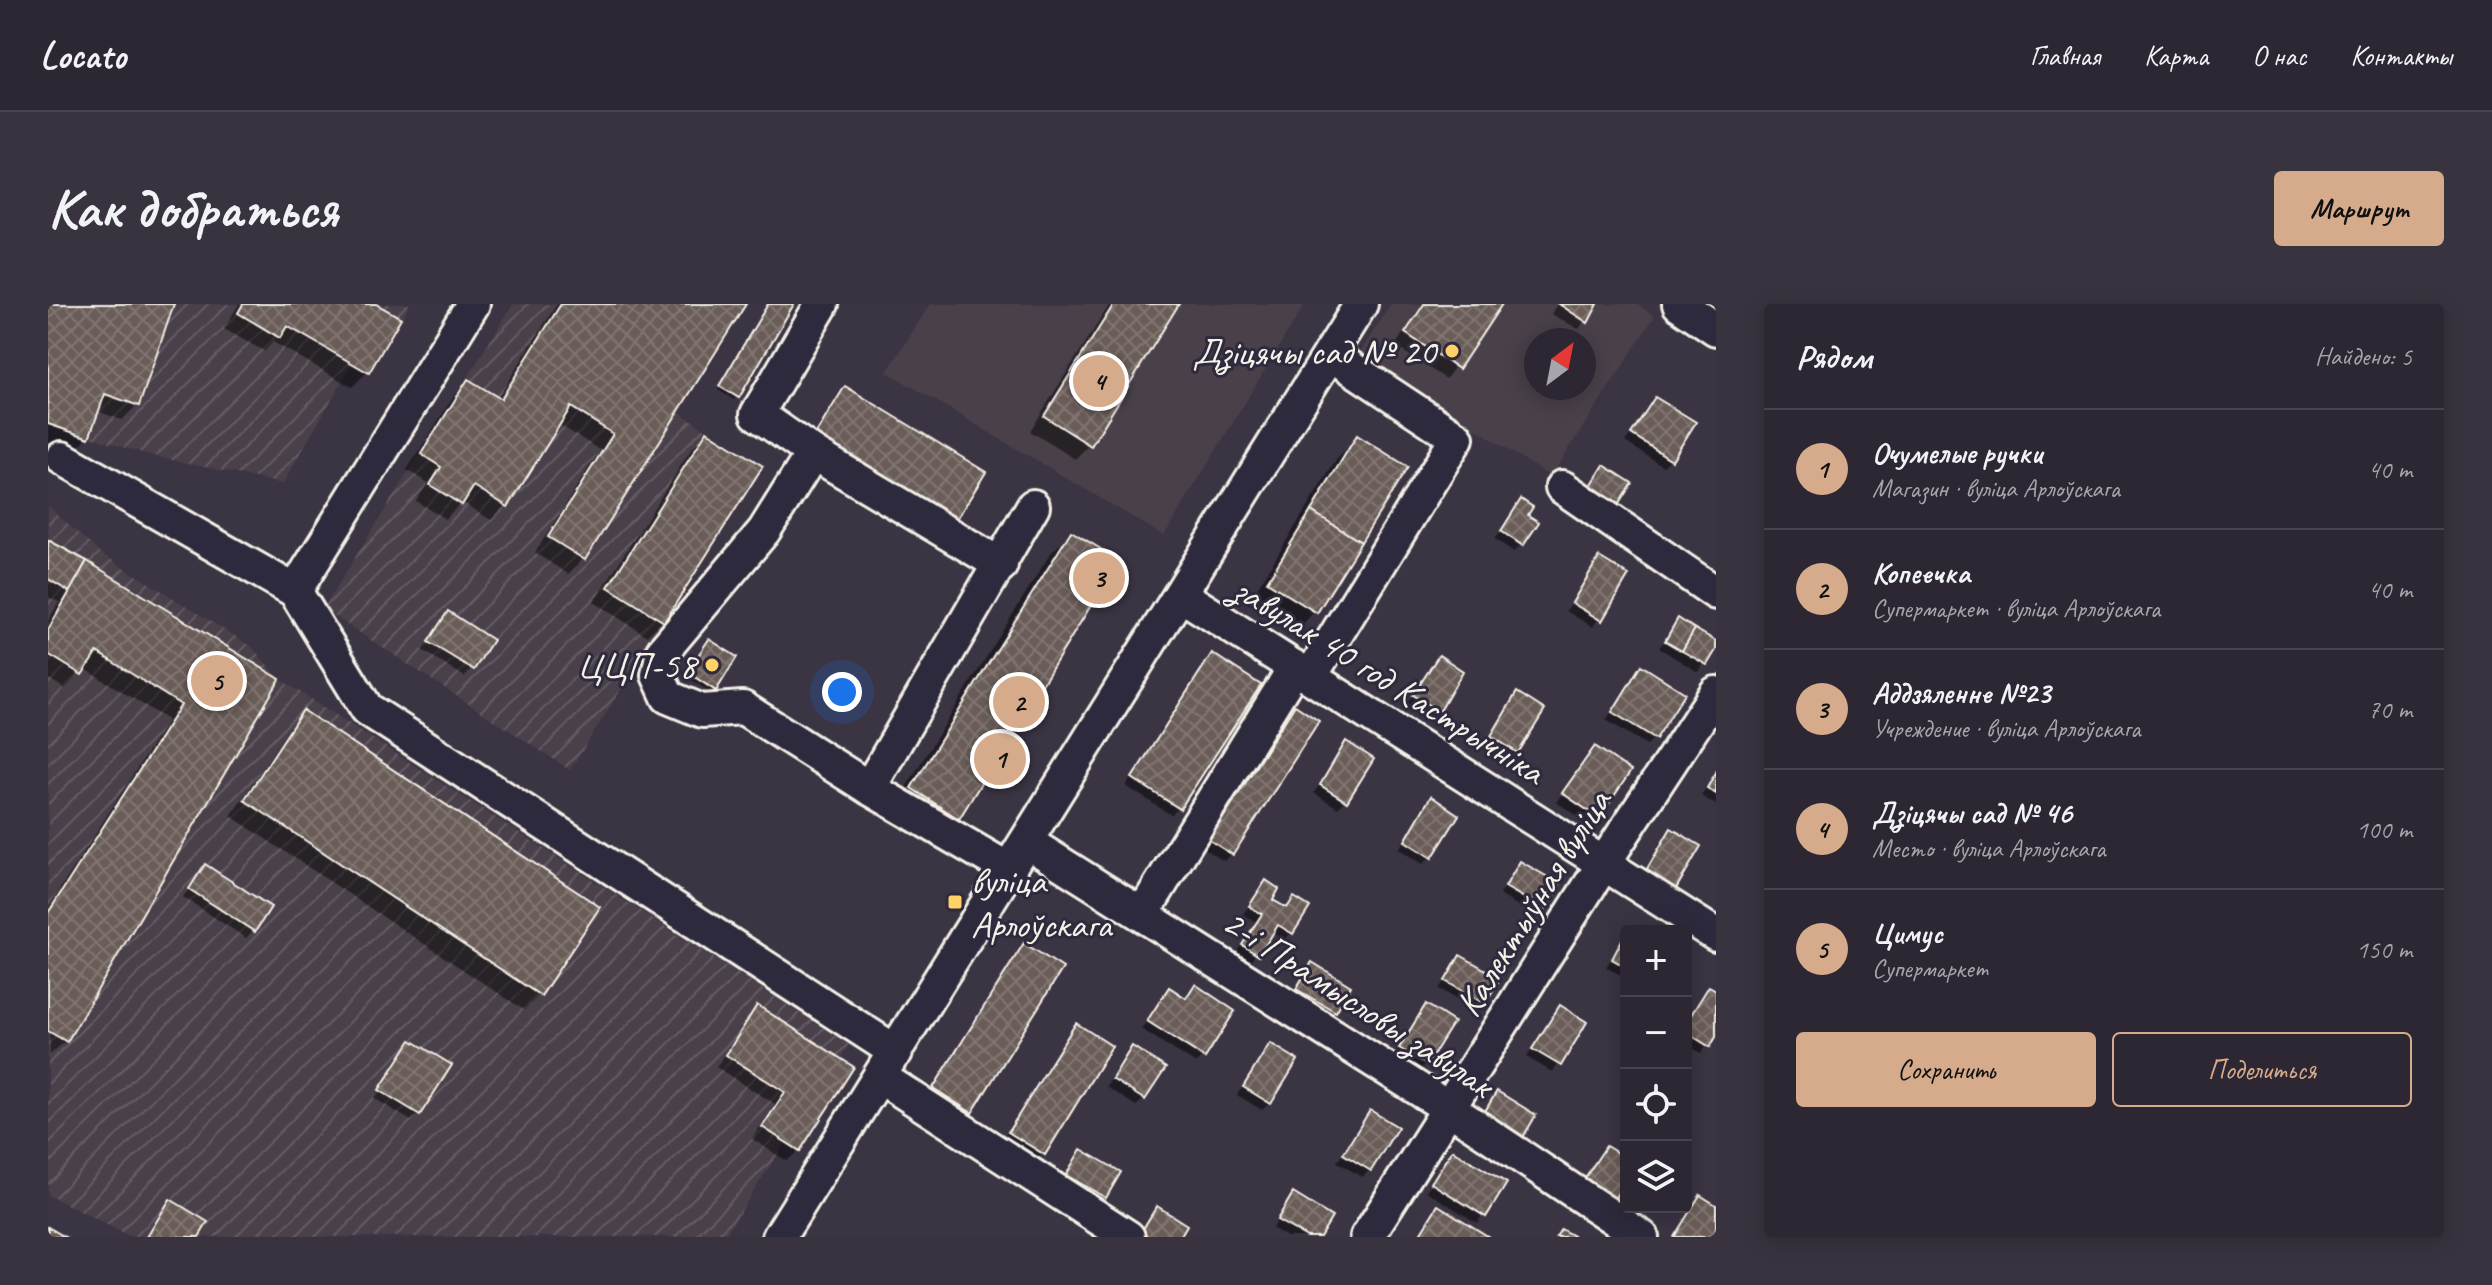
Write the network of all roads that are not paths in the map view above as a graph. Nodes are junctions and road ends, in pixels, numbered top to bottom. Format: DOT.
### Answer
graph roads {
  1 [pos="473,304"];
  2 [pos="822,304"];
  3 [pos="1361,304"];
  4 [pos="1679,304"];
  5 [pos="1716,329"];
  6 [pos="1330,354"];
  7 [pos="813,453"];
  8 [pos="62,458"];
  9 [pos="1562,487"];
  10 [pos="1033,506"];
  11 [pos="1001,565"];
  12 [pos="295,591"];
  13 [pos="1716,593"];
  14 [pos="1181,595"];
  15 [pos="1302,672"];
  16 [pos="1716,693"];
  17 [pos="869,788"];
  18 [pos="1027,842"];
  19 [pos="1604,863"];
  20 [pos="1010,870"];
  21 [pos="1143,913"];
  22 [pos="1716,935"];
  23 [pos="888,1065"];
  24 [pos="1450,1109"];
  25 [pos="779,1237"];
  26 [pos="1128,1237"];
  27 [pos="1367,1237"];
  28 [pos="1642,1237"];
  1 -- 12 [label="street"];
  2 -- 7 [label="street"];
  3 -- 6 [label="street"];
  4 -- 5 [label="street"];
  6 -- 14 [label="street"];
  6 -- 15 [label="street"];
  7 -- 11 [label="street"];
  7 -- 17 [label="street"];
  8 -- 12 [label="street"];
  9 -- 13 [label="street"];
  10 -- 11 [label="street"];
  11 -- 17 [label="street"];
  12 -- 23 [label="street"];
  14 -- 15 [label="street, завулак 40 год Кастрычніка"];
  14 -- 18 [label="street"];
  15 -- 19 [label="street, завулак 40 год Кастрычніка"];
  15 -- 21 [label="street"];
  16 -- 19 [label="street, Калектыўная вуліца"];
  17 -- 20 [label="street"];
  18 -- 20 [label="street"];
  18 -- 21 [label="street, 2-і Прамысловы завулак"];
  19 -- 22 [label="street, завулак 40 год Кастрычніка"];
  19 -- 24 [label="street, Калектыўная вуліца"];
  20 -- 23 [label="street"];
  21 -- 24 [label="street, 2-і Прамысловы завулак"];
  23 -- 25 [label="street"];
  23 -- 26 [label="street"];
  24 -- 27 [label="street, Калектыўная вуліца"];
  24 -- 28 [label="street, 2-і Прамысловы завулак"];
}
